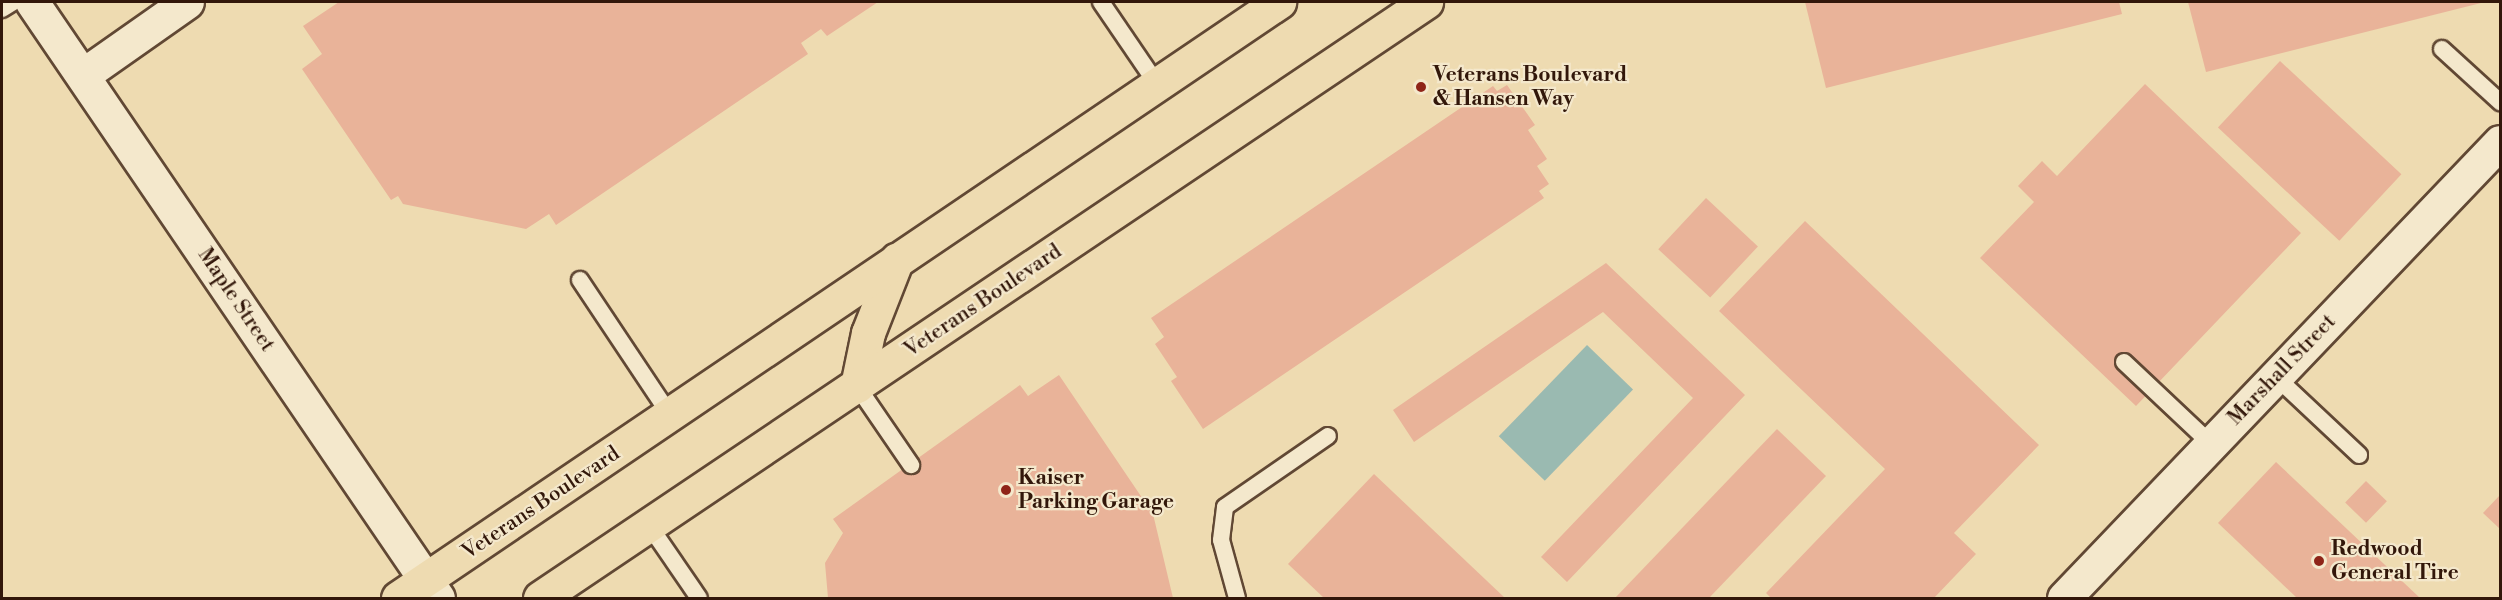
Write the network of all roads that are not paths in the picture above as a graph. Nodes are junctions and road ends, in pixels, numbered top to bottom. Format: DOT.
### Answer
graph roads {
  1 [pos="13,2"];
  2 [pos="32,2"];
  3 [pos="187,2"];
  4 [pos="1101,2"];
  5 [pos="1279,2"];
  6 [pos="1426,2"];
  7 [pos="2,9"];
  8 [pos="2442,49"];
  9 [pos="83,75"];
  10 [pos="1157,84"];
  11 [pos="2500,102"];
  12 [pos="2500,142"];
  13 [pos="897,259"];
  14 [pos="580,280"];
  15 [pos="2124,362"];
  16 [pos="2276,377"];
  17 [pos="857,386"];
  18 [pos="670,415"];
  19 [pos="1328,436"];
  20 [pos="2211,444"];
  21 [pos="2359,455"];
  22 [pos="911,465"];
  23 [pos="649,525"];
  24 [pos="433,588"];
  25 [pos="398,598"];
  26 [pos="540,598"];
  27 [pos="699,598"];
  28 [pos="1237,598"];
  29 [pos="2064,598"];
  1 -- 7 [label="lane"];
  2 -- 9 [label="street, Maple Street"];
  3 -- 9 [label="street"];
  4 -- 10 [label="lane"];
  5 -- 10 [label="main road, Veterans Boulevard"];
  6 -- 17 [label="main road, Veterans Boulevard"];
  8 -- 11 [label="lane"];
  9 -- 24 [label="street, Maple Street"];
  10 -- 13 [label="main road, Veterans Boulevard"];
  12 -- 16 [label="street, Marshall Street"];
  13 -- 17 [label="main road"];
  13 -- 18 [label="main road, Veterans Boulevard"];
  14 -- 18 [label="lane"];
  15 -- 20 [label="lane"];
  16 -- 20 [label="street, Marshall Street"];
  16 -- 21 [label="lane"];
  17 -- 22 [label="lane"];
  17 -- 23 [label="main road, Veterans Boulevard"];
  18 -- 24 [label="main road, Veterans Boulevard"];
  19 -- 28 [label="lane"];
  20 -- 29 [label="street, Marshall Street"];
  23 -- 26 [label="main road, Veterans Boulevard"];
  23 -- 27 [label="lane"];
  24 -- 25 [label="main road, Veterans Boulevard"];
}
